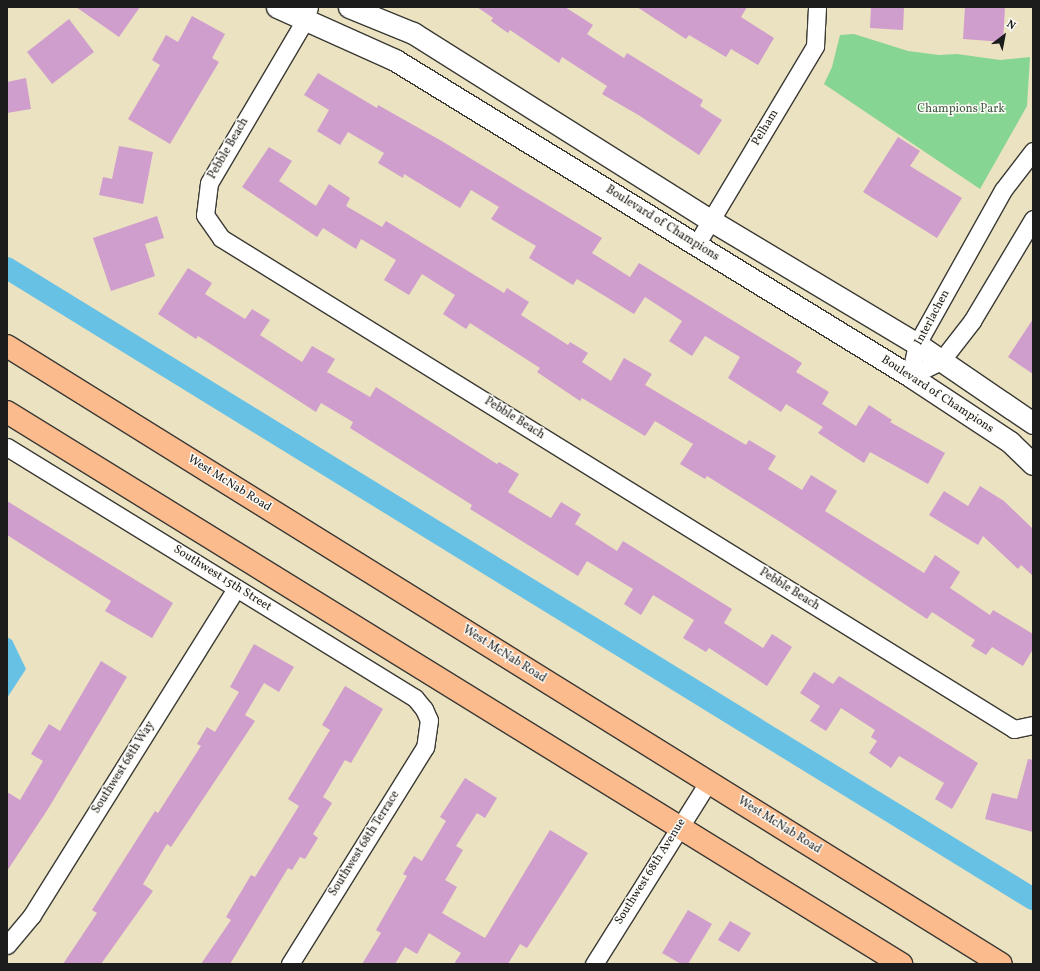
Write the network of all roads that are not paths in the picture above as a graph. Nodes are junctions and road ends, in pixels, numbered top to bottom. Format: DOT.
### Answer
graph roads {
  1 [pos="277,7"];
  2 [pos="349,7"];
  3 [pos="817,7"];
  4 [pos="307,13"];
  5 [pos="1033,151"];
  6 [pos="1033,219"];
  7 [pos="710,220"];
  8 [pos="696,245"];
  9 [pos="917,344"];
  10 [pos="7,346"];
  11 [pos="941,361"];
  12 [pos="910,376"];
  13 [pos="7,412"];
  14 [pos="1033,423"];
  15 [pos="7,447"];
  16 [pos="1033,464"];
  17 [pos="236,588"];
  18 [pos="429,720"];
  19 [pos="1033,725"];
  20 [pos="708,782"];
  21 [pos="679,826"];
  22 [pos="7,945"];
  23 [pos="290,964"];
  24 [pos="594,964"];
  25 [pos="902,964"];
  26 [pos="1001,964"];
  1 -- 4 [label="street, Boulevard of Champions"];
  2 -- 7 [label="street"];
  3 -- 7 [label="street, Pelham"];
  4 -- 8 [label="street, Boulevard of Champions"];
  4 -- 19 [label="street, Pebble Beach"];
  5 -- 9 [label="street, Interlachen"];
  6 -- 11 [label="street"];
  7 -- 8 [label="street, Pelham"];
  7 -- 9 [label="street"];
  8 -- 12 [label="street, Boulevard of Champions"];
  9 -- 11 [label="street"];
  9 -- 12 [label="street, Interlachen"];
  10 -- 20 [label="main road, West McNab Road"];
  11 -- 12 [label="street"];
  11 -- 14 [label="street"];
  12 -- 16 [label="street, Boulevard of Champions"];
  13 -- 21 [label="main road"];
  15 -- 17 [label="street, Southwest 15th Street"];
  17 -- 18 [label="street, Southwest 15th Street"];
  17 -- 22 [label="street, Southwest 68th Way"];
  18 -- 23 [label="street, Southwest 68th Terrace"];
  20 -- 21 [label="street, Southwest 68th Avenue"];
  20 -- 26 [label="main road, West McNab Road"];
  21 -- 24 [label="street, Southwest 68th Avenue"];
  21 -- 25 [label="main road"];
}
